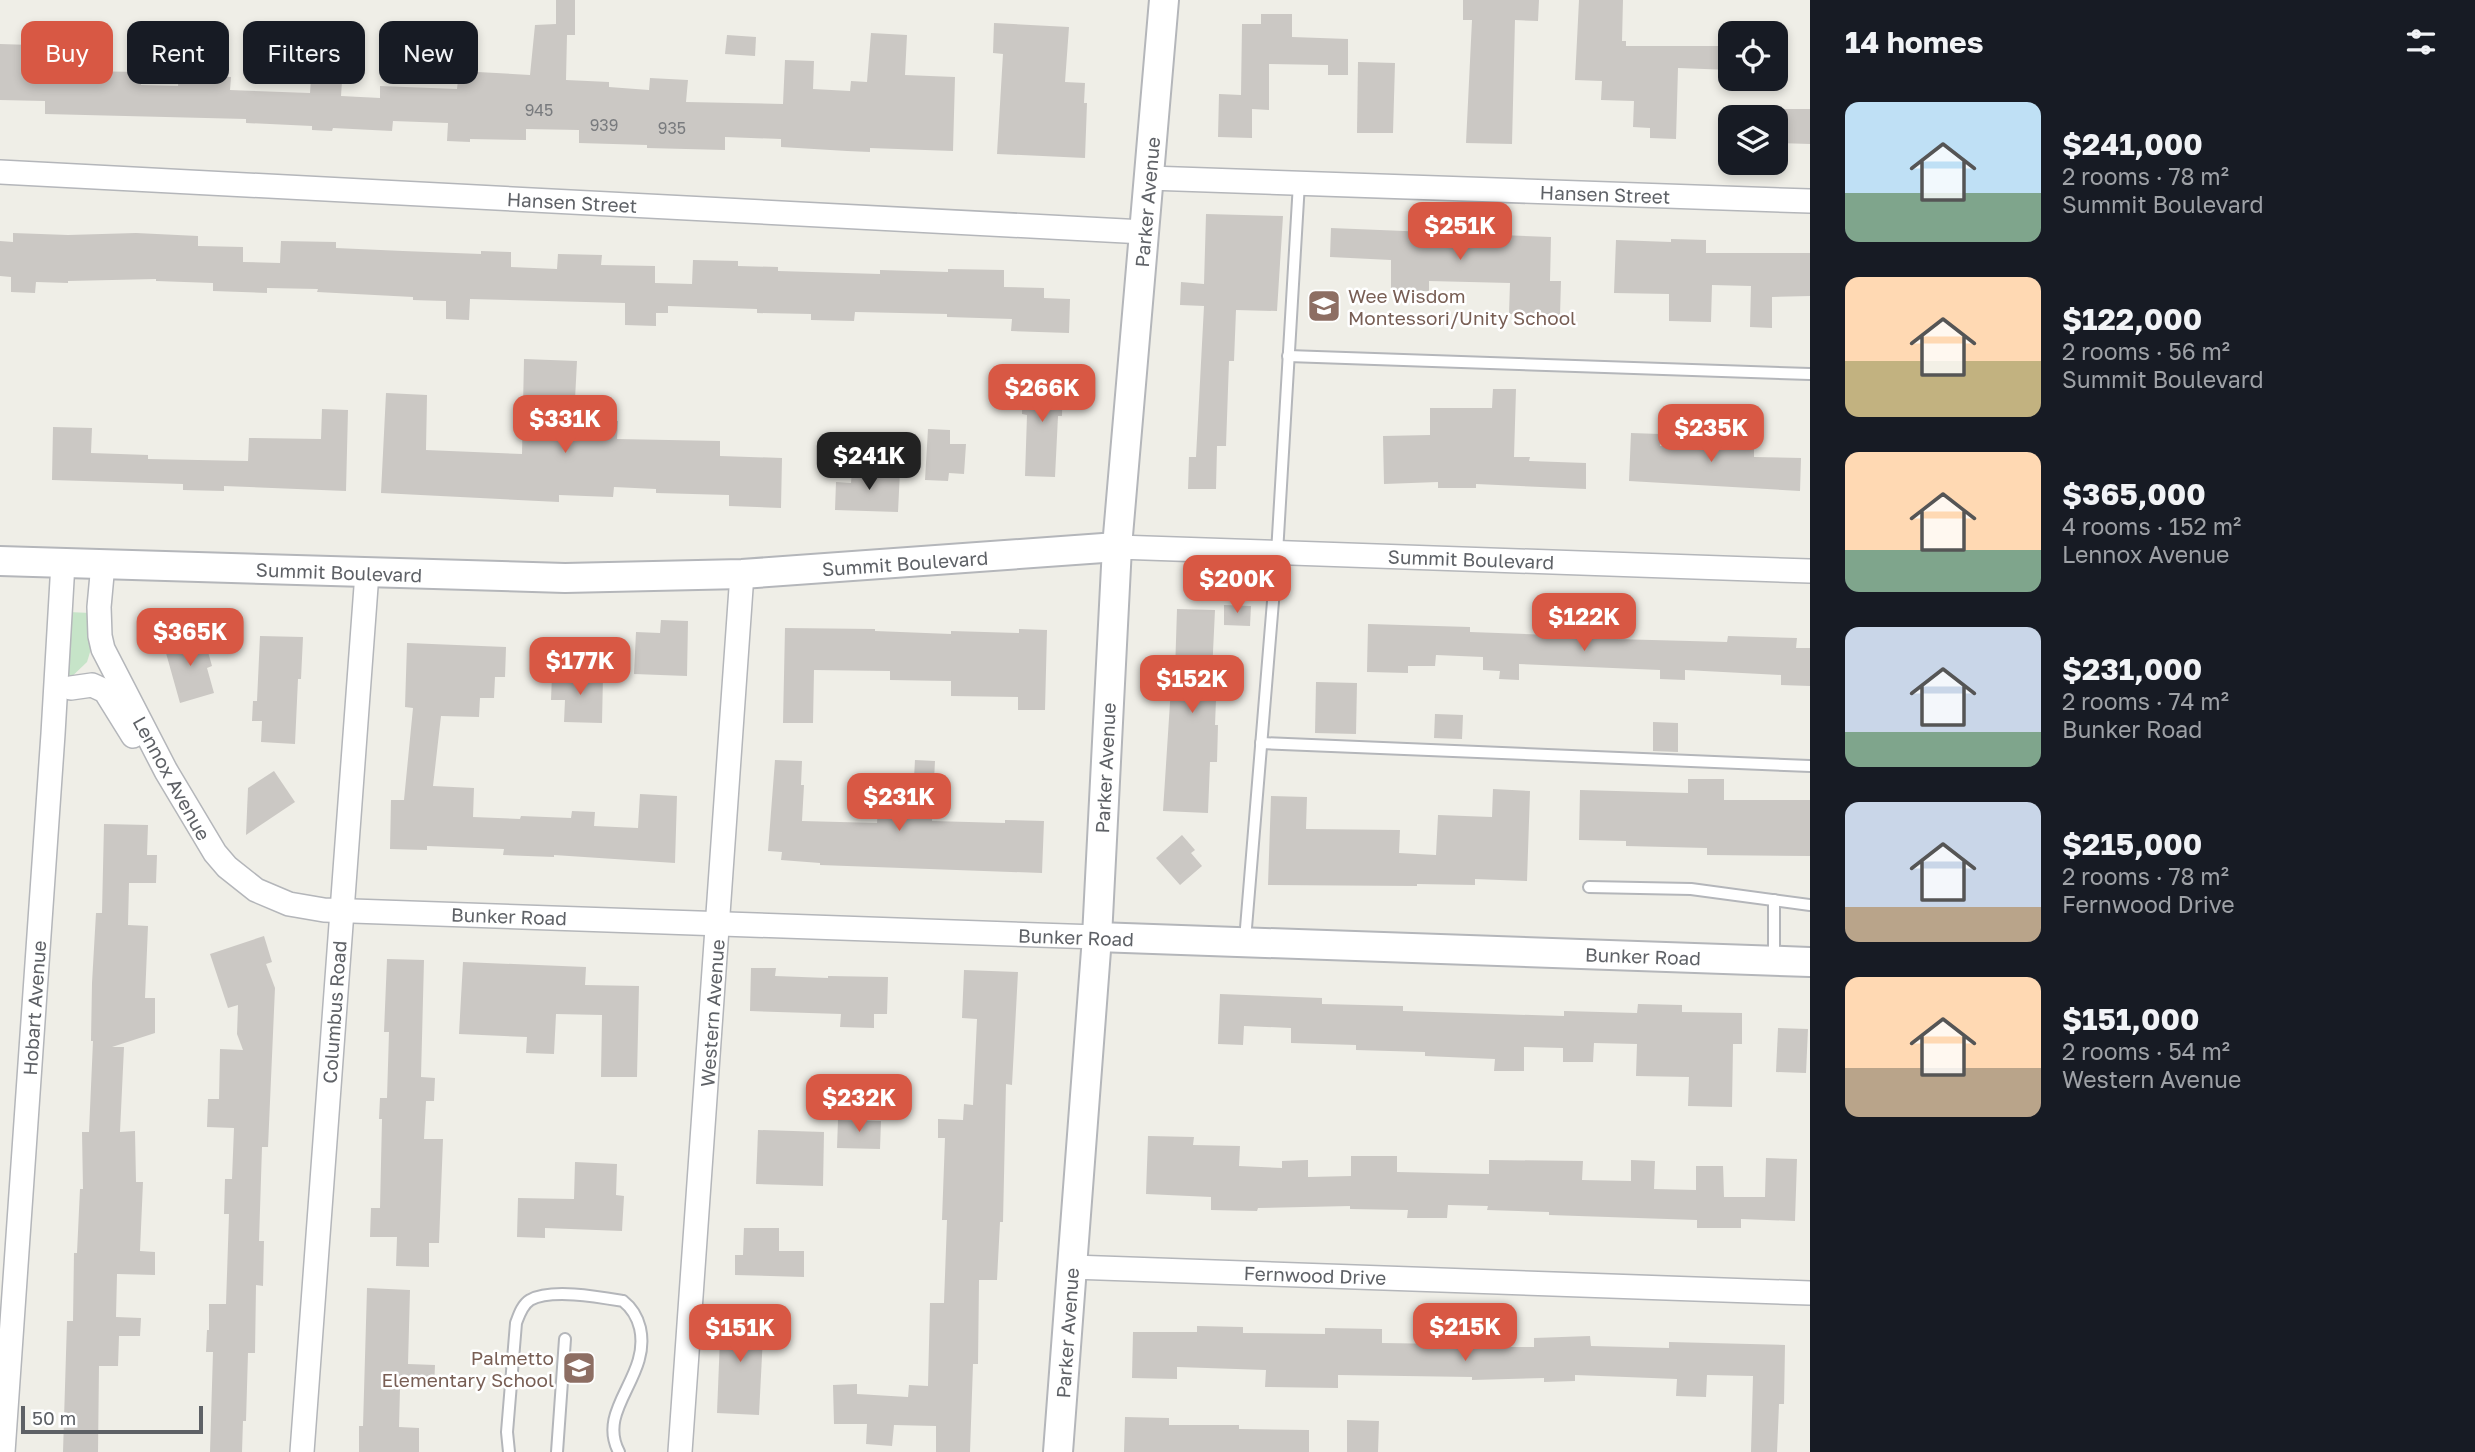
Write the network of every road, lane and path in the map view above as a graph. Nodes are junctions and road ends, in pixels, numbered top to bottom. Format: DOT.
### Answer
graph roads {
  1 [pos="1164,0"];
  2 [pos="0,172"];
  3 [pos="1149,178"];
  4 [pos="1299,183"];
  5 [pos="1810,201"];
  6 [pos="1144,232"];
  7 [pos="1288,356"];
  8 [pos="1810,374"];
  9 [pos="1117,547"];
  10 [pos="1277,552"];
  11 [pos="0,561"];
  12 [pos="63,563"];
  13 [pos="103,564"];
  14 [pos="1810,571"];
  15 [pos="367,573"];
  16 [pos="742,574"];
  17 [pos="103,649"];
  18 [pos="71,688"];
  19 [pos="53,734"];
  20 [pos="1261,743"];
  21 [pos="1810,766"];
  22 [pos="166,771"];
  23 [pos="1589,887"];
  24 [pos="1774,900"];
  25 [pos="1810,905"];
  26 [pos="342,910"];
  27 [pos="718,923"];
  28 [pos="1097,937"];
  29 [pos="1245,943"];
  30 [pos="1774,961"];
  31 [pos="1810,962"];
  32 [pos="1072,1266"];
  33 [pos="1810,1293"];
  34 [pos="565,1339"];
  35 [pos="4,1452"];
  36 [pos="302,1452"];
  37 [pos="509,1452"];
  38 [pos="557,1452"];
  39 [pos="619,1452"];
  40 [pos="680,1452"];
  41 [pos="1058,1452"];
  1 -- 3 [label="street, Parker Avenue"];
  2 -- 6 [label="street, Hansen Street"];
  3 -- 4 [label="street, Hansen Street"];
  3 -- 6 [label="street, Parker Avenue"];
  4 -- 5 [label="street, Hansen Street"];
  4 -- 7 [label="lane"];
  6 -- 9 [label="street, Parker Avenue"];
  7 -- 8 [label="lane"];
  7 -- 10 [label="lane"];
  9 -- 10 [label="street, Summit Boulevard"];
  9 -- 16 [label="street, Summit Boulevard"];
  9 -- 28 [label="street, Parker Avenue"];
  10 -- 14 [label="street, Summit Boulevard"];
  10 -- 20 [label="lane"];
  11 -- 12 [label="street, Summit Boulevard"];
  12 -- 13 [label="street, Summit Boulevard"];
  12 -- 19 [label="street, Hobart Avenue"];
  13 -- 15 [label="street, Summit Boulevard"];
  13 -- 17 [label="street, Lennox Avenue"];
  15 -- 16 [label="street, Summit Boulevard"];
  15 -- 26 [label="street, Columbus Road"];
  16 -- 27 [label="street, Western Avenue"];
  17 -- 18 [label="street"];
  17 -- 22 [label="street, Lennox Avenue"];
  18 -- 19 [label="street"];
  18 -- 22 [label="street"];
  19 -- 35 [label="street, Hobart Avenue"];
  20 -- 21 [label="lane"];
  20 -- 29 [label="lane"];
  22 -- 26 [label="street, Lennox Avenue"];
  23 -- 24 [label="lane"];
  24 -- 25 [label="lane"];
  24 -- 30 [label="lane"];
  26 -- 27 [label="street, Bunker Road"];
  26 -- 36 [label="street, Columbus Road"];
  27 -- 28 [label="street, Bunker Road"];
  27 -- 40 [label="street, Western Avenue"];
  28 -- 29 [label="street, Bunker Road"];
  28 -- 32 [label="street, Parker Avenue"];
  29 -- 30 [label="street, Bunker Road"];
  30 -- 31 [label="street, Bunker Road"];
  32 -- 33 [label="street, Fernwood Drive"];
  32 -- 41 [label="street, Parker Avenue"];
  34 -- 38 [label="lane"];
  37 -- 39 [label="lane"];
}
